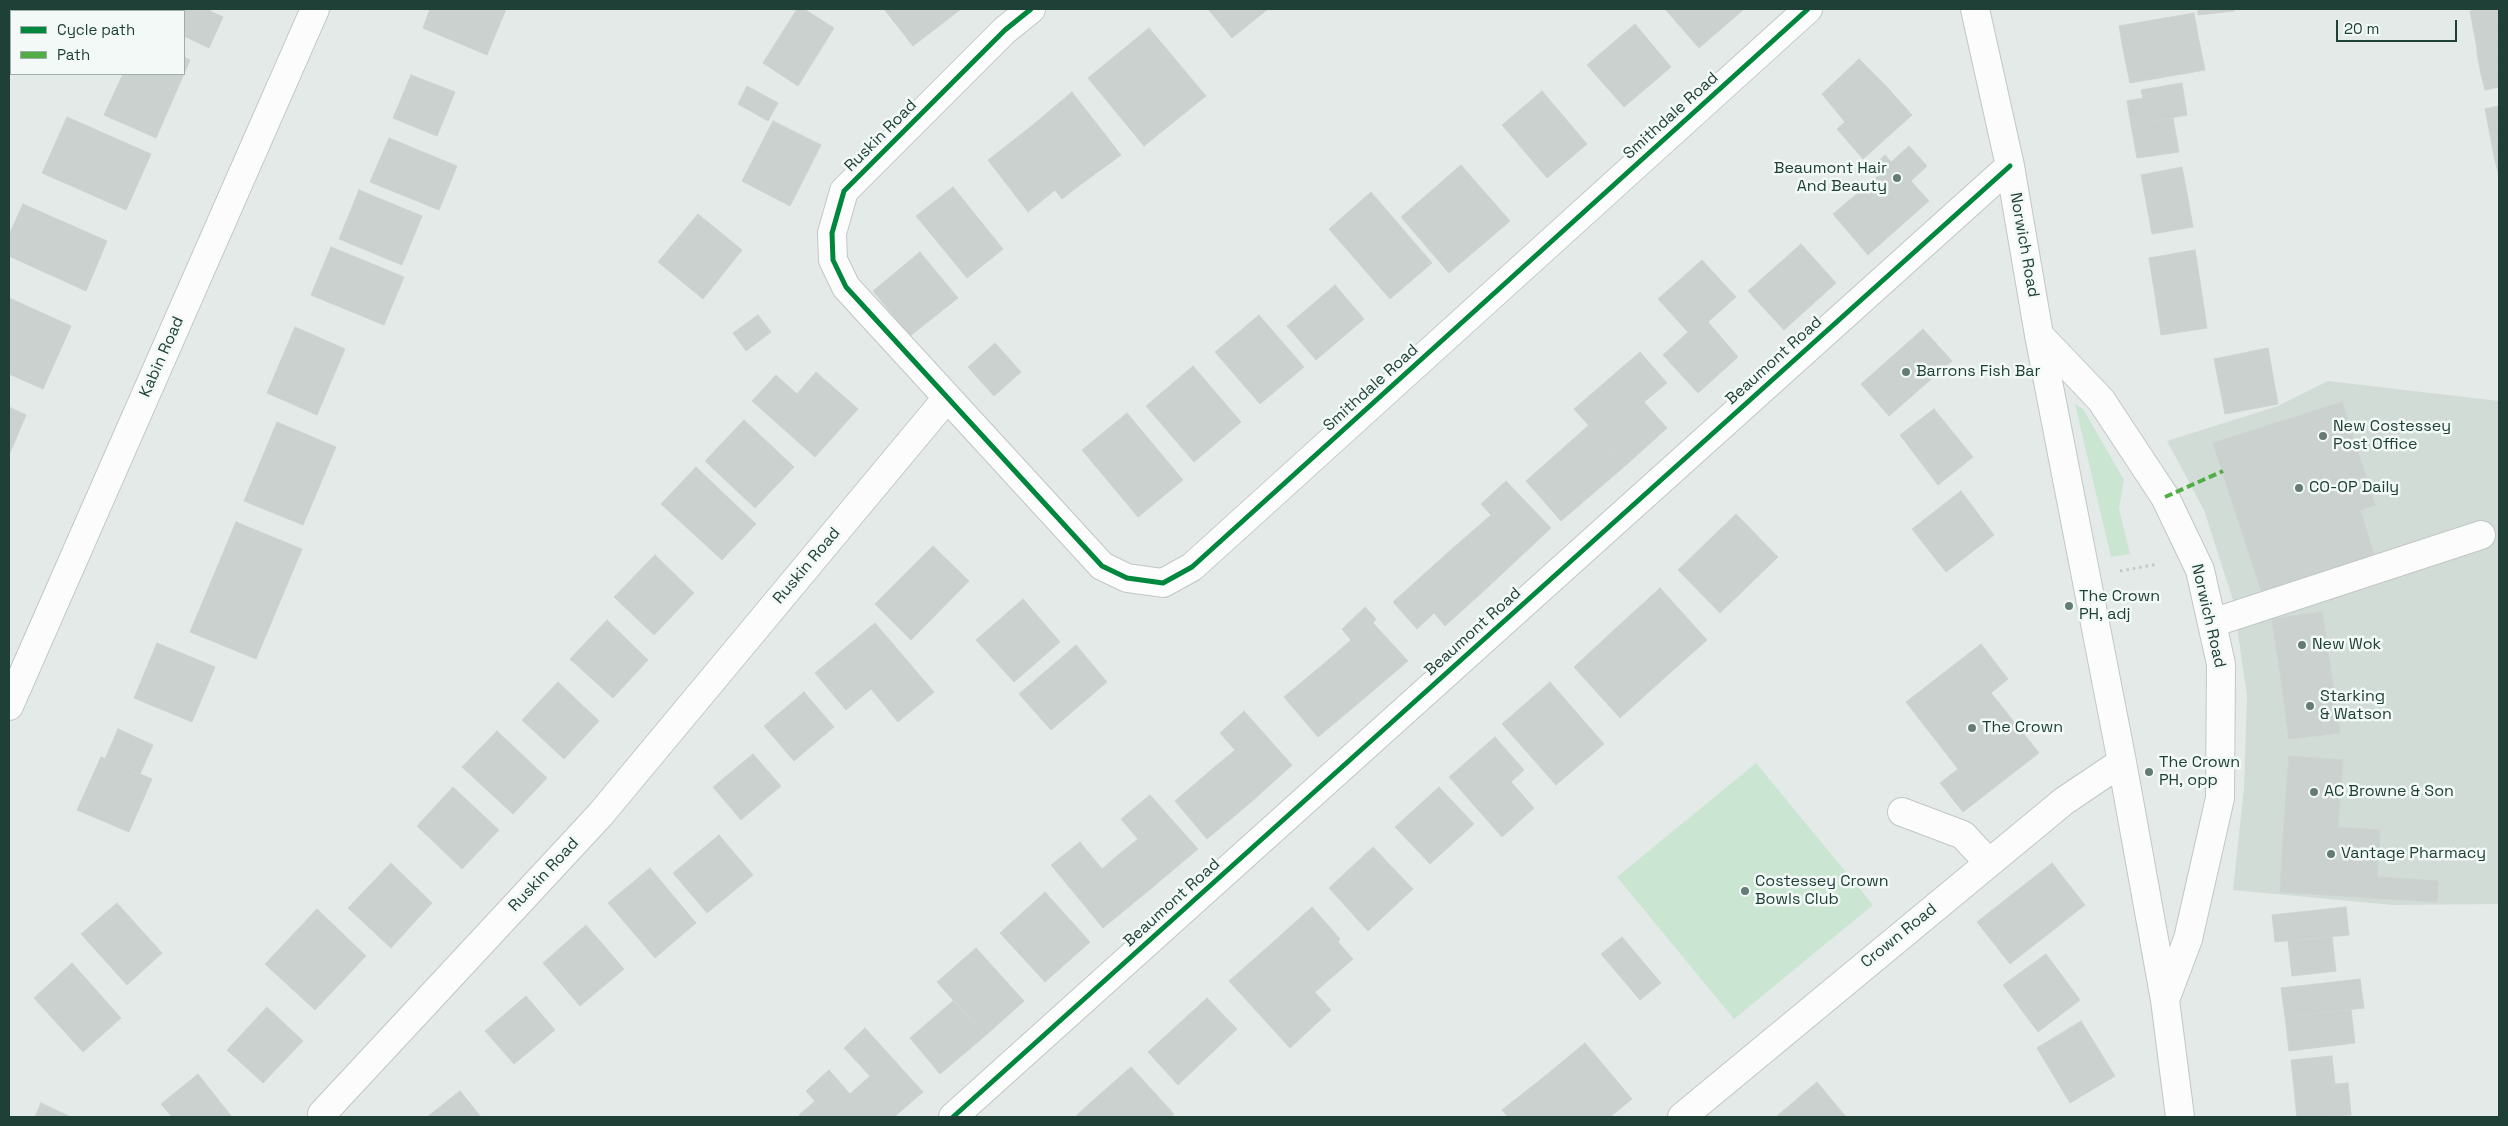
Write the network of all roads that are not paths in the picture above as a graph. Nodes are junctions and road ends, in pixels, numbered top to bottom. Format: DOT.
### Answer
graph roads {
  1 [pos="315,9"];
  2 [pos="1031,9"];
  3 [pos="1808,9"];
  4 [pos="1975,9"];
  5 [pos="2010,166"];
  6 [pos="2039,335"];
  7 [pos="947,398"];
  8 [pos="2481,534"];
  9 [pos="2212,623"];
  10 [pos="9,706"];
  11 [pos="2122,762"];
  12 [pos="1902,812"];
  13 [pos="1989,863"];
  14 [pos="2165,1000"];
  15 [pos="322,1114"];
  16 [pos="953,1117"];
  17 [pos="1682,1117"];
  18 [pos="2180,1117"];
  1 -- 10 [label="street, Kabin Road"];
  2 -- 7 [label="street, Ruskin Road"];
  3 -- 7 [label="street, Smithdale Road"];
  4 -- 5 [label="street, Norwich Road"];
  5 -- 6 [label="street, Norwich Road"];
  5 -- 16 [label="street, Beaumont Road"];
  6 -- 9 [label="street, Norwich Road"];
  6 -- 11 [label="street, Norwich Road"];
  7 -- 15 [label="street, Ruskin Road"];
  8 -- 9 [label="street"];
  9 -- 14 [label="street, Norwich Road"];
  11 -- 13 [label="street, Crown Road"];
  11 -- 14 [label="street, Norwich Road"];
  12 -- 13 [label="street"];
  13 -- 17 [label="street, Crown Road"];
  14 -- 18 [label="street, Norwich Road"];
}
